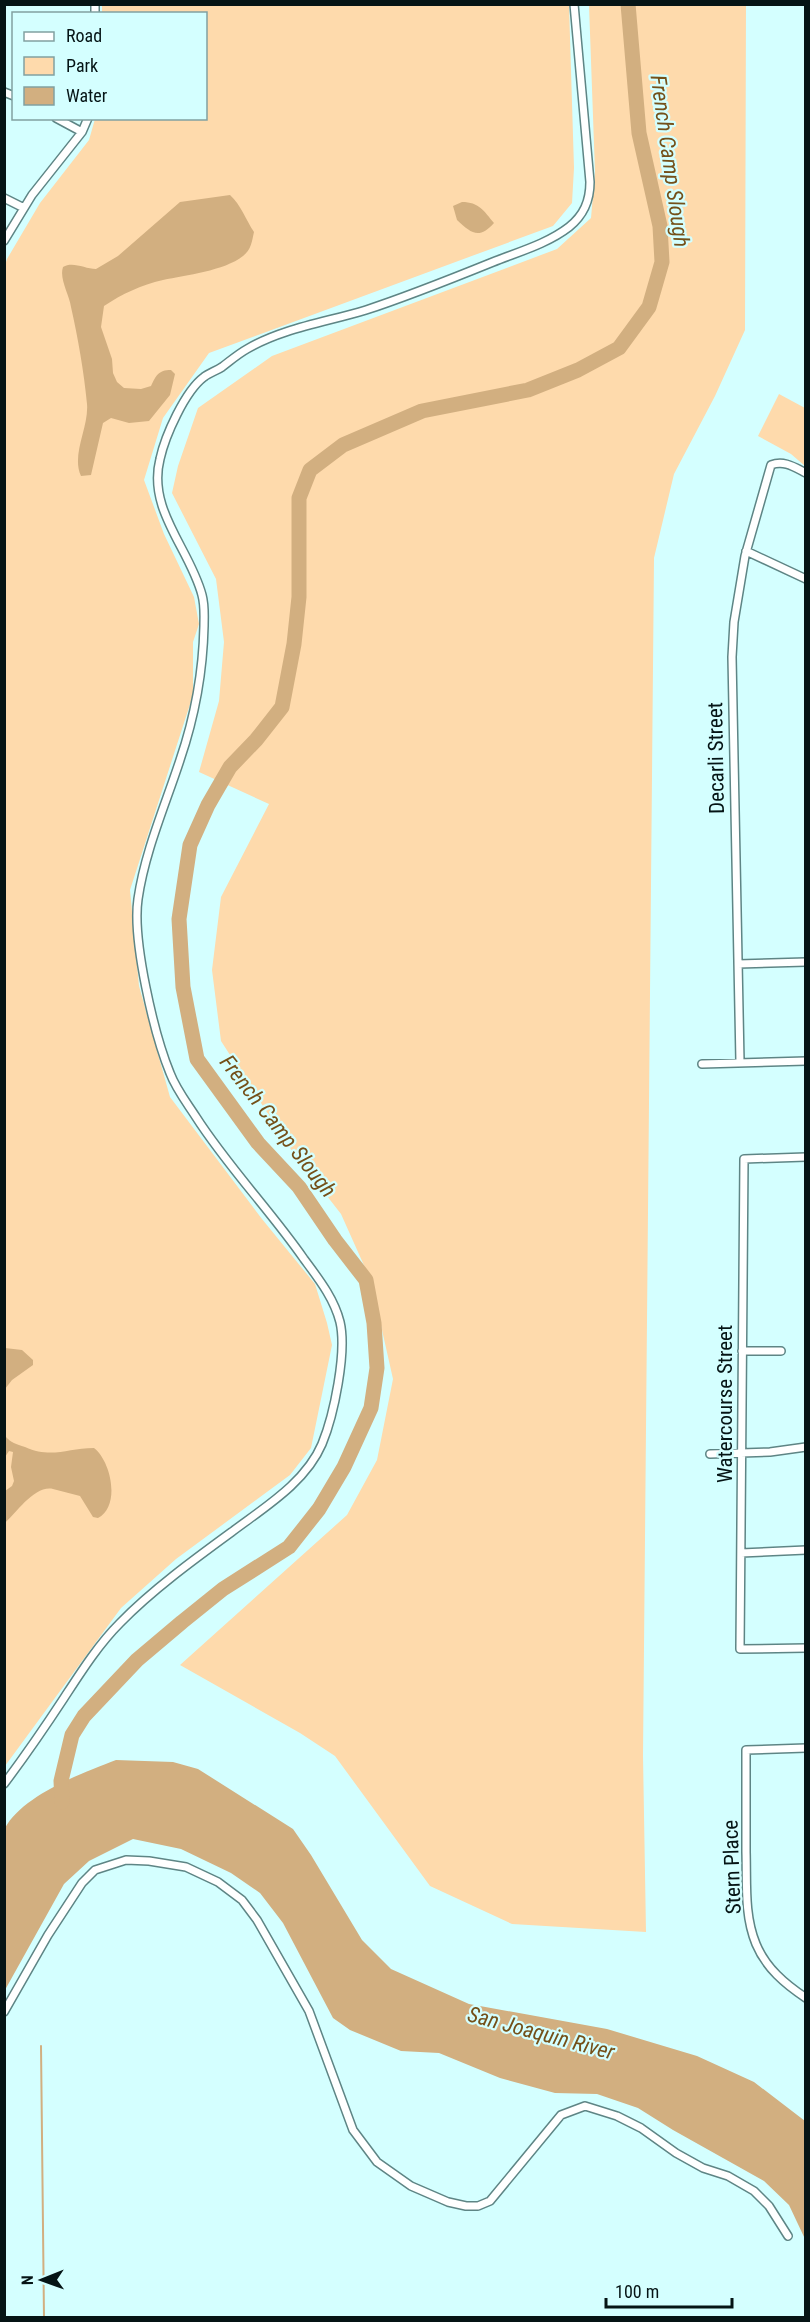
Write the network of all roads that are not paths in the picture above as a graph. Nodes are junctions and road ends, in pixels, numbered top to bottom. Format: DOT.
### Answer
graph roads {
  1 [pos="574,4"];
  2 [pos="60,120"];
  3 [pos="87,120"];
  4 [pos="82,132"];
  5 [pos="4,198"];
  6 [pos="24,208"];
  7 [pos="4,242"];
  8 [pos="806,473"];
  9 [pos="746,551"];
  10 [pos="806,579"];
  11 [pos="806,962"];
  12 [pos="738,964"];
  13 [pos="806,1061"];
  14 [pos="740,1062"];
  15 [pos="702,1064"];
  16 [pos="806,1157"];
  17 [pos="742,1351"];
  18 [pos="781,1351"];
  19 [pos="806,1447"];
  20 [pos="710,1454"];
  21 [pos="741,1454"];
  22 [pos="806,1550"];
  23 [pos="741,1553"];
  24 [pos="806,1648"];
  25 [pos="806,1748"];
  26 [pos="4,1784"];
  27 [pos="806,1998"];
  28 [pos="4,2012"];
  29 [pos="788,2236"];
  1 -- 26 [label="street"];
  2 -- 4 [label="street"];
  3 -- 4 [label="street"];
  4 -- 6 [label="street"];
  5 -- 6 [label="street"];
  6 -- 7 [label="street"];
  8 -- 9 [label="street, Decarli Street"];
  9 -- 10 [label="street"];
  9 -- 12 [label="street, Decarli Street"];
  11 -- 12 [label="street"];
  12 -- 14 [label="street, Decarli Street"];
  13 -- 14 [label="street"];
  14 -- 15 [label="street"];
  16 -- 17 [label="street, Watercourse Street"];
  17 -- 18 [label="street"];
  17 -- 21 [label="street, Watercourse Street"];
  19 -- 21 [label="street"];
  20 -- 21 [label="street"];
  21 -- 23 [label="street, Watercourse Street"];
  22 -- 23 [label="street"];
  23 -- 24 [label="street, Watercourse Street"];
  25 -- 27 [label="street, Stern Place"];
  28 -- 29 [label="street"];
}
